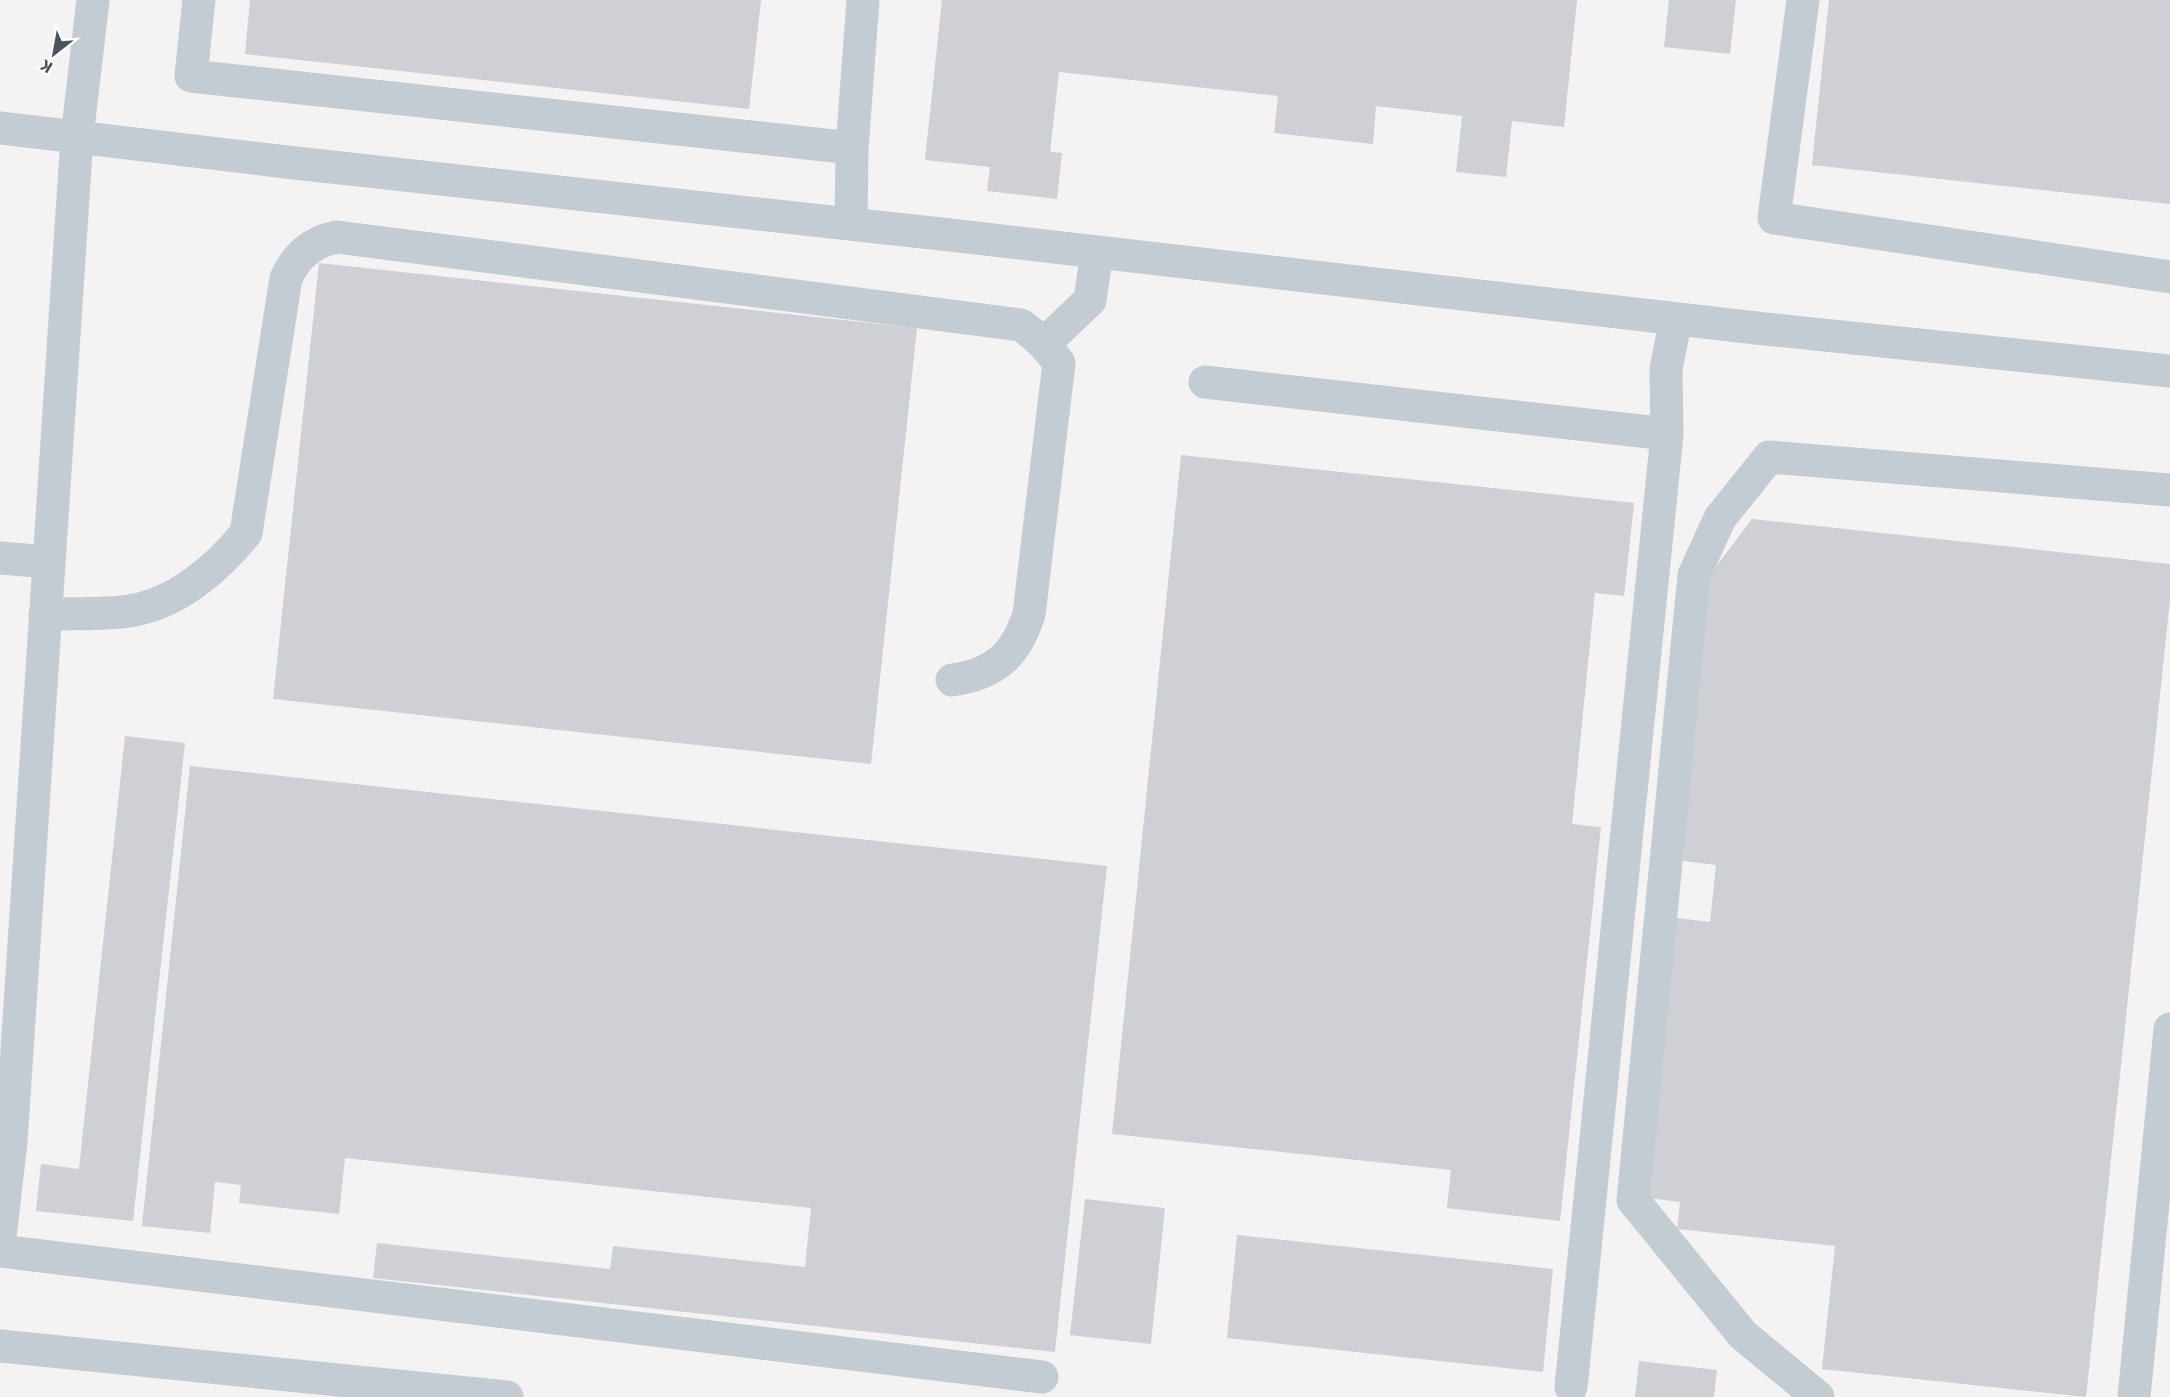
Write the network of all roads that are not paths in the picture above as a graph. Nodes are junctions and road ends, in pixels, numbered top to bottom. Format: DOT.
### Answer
graph roads {
  1 [pos="93,0"];
  2 [pos="199,0"];
  3 [pos="863,0"];
  4 [pos="1803,0"];
  5 [pos="0,128"];
  6 [pos="77,137"];
  7 [pos="852,148"];
  8 [pos="851,224"];
  9 [pos="1097,252"];
  10 [pos="2170,277"];
  11 [pos="1676,319"];
  12 [pos="1045,343"];
  13 [pos="2170,371"];
  14 [pos="1205,382"];
  15 [pos="1667,434"];
  16 [pos="2170,490"];
  17 [pos="0,558"];
  18 [pos="49,562"];
  19 [pos="45,614"];
  20 [pos="952,680"];
  21 [pos="2170,1029"];
  22 [pos="0,1237"];
  23 [pos="0,1251"];
  24 [pos="0,1346"];
  25 [pos="1042,1377"];
  26 [pos="1571,1387"];
  27 [pos="398,1391"];
  28 [pos="507,1397"];
  29 [pos="1818,1397"];
  30 [pos="2134,1397"];
  1 -- 6 [label="street"];
  2 -- 7 [label="street"];
  3 -- 7 [label="street"];
  4 -- 10 [label="street"];
  5 -- 6 [label="street"];
  6 -- 8 [label="street"];
  6 -- 18 [label="street"];
  7 -- 8 [label="street"];
  8 -- 9 [label="street"];
  9 -- 11 [label="street"];
  9 -- 12 [label="street"];
  11 -- 13 [label="street"];
  11 -- 15 [label="street"];
  12 -- 19 [label="street"];
  12 -- 20 [label="street"];
  14 -- 15 [label="street"];
  15 -- 26 [label="street"];
  16 -- 29 [label="street"];
  17 -- 18 [label="street"];
  18 -- 19 [label="street"];
  19 -- 22 [label="street"];
  21 -- 30 [label="street"];
  23 -- 25 [label="street"];
  24 -- 27 [label="street"];
  27 -- 28 [label="street"];
}
